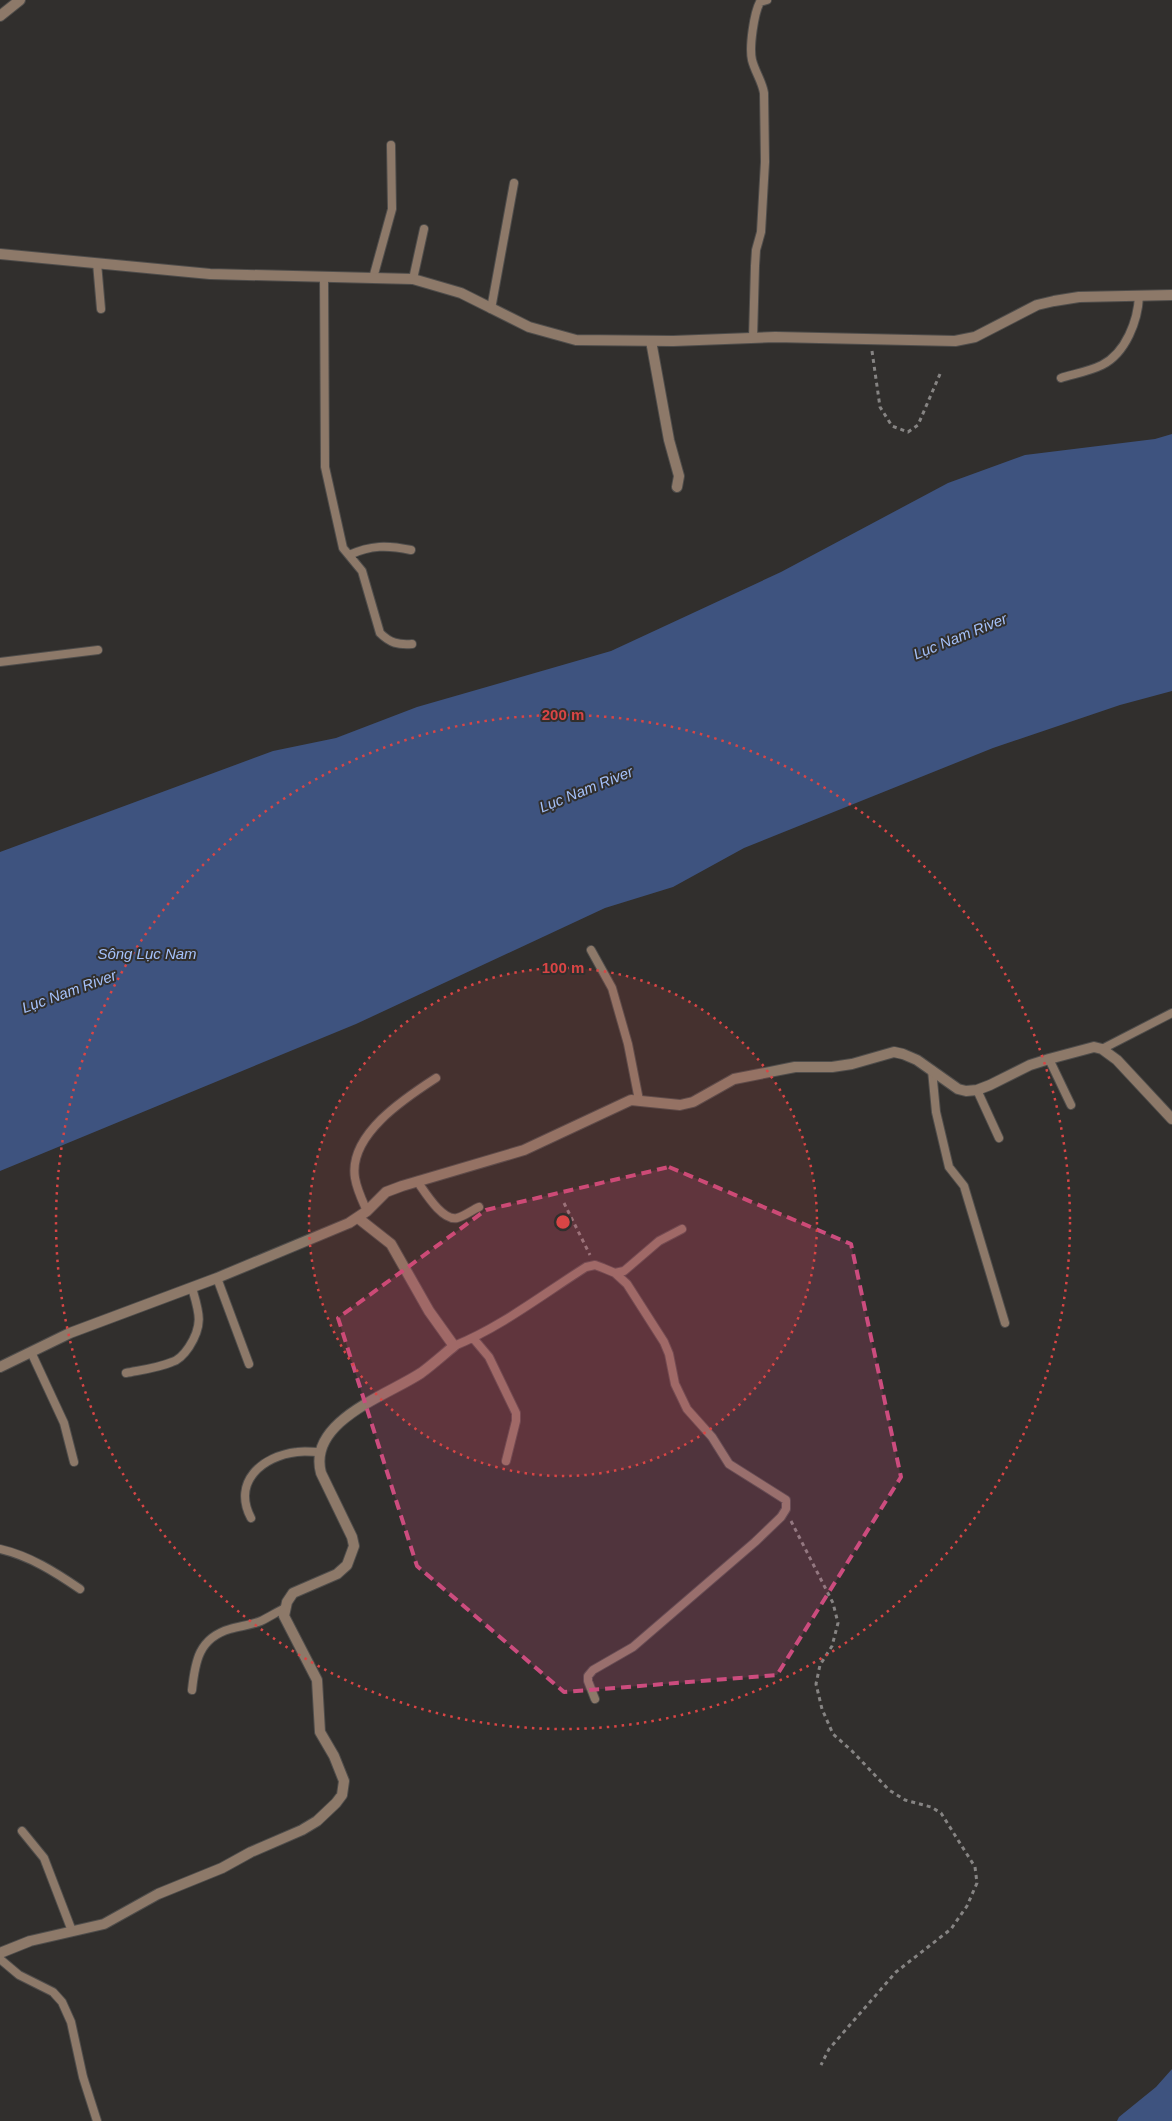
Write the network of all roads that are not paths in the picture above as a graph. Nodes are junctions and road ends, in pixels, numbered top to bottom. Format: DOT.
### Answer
graph roads {
  1 [pos="20,0"];
  2 [pos="767,0"];
  3 [pos="0,16"];
  4 [pos="391,145"];
  5 [pos="514,183"];
  6 [pos="424,229"];
  7 [pos="0,254"];
  8 [pos="97,263"];
  9 [pos="324,277"];
  10 [pos="372,278"];
  11 [pos="413,279"];
  12 [pos="1172,295"];
  13 [pos="1139,296"];
  14 [pos="101,309"];
  15 [pos="491,309"];
  16 [pos="753,338"];
  17 [pos="651,341"];
  18 [pos="1061,378"];
  19 [pos="677,487"];
  20 [pos="411,550"];
  21 [pos="349,555"];
  22 [pos="412,644"];
  23 [pos="98,650"];
  24 [pos="0,662"];
  25 [pos="591,950"];
  26 [pos="1172,1013"];
  27 [pos="1102,1049"];
  28 [pos="1049,1059"];
  29 [pos="932,1070"];
  30 [pos="436,1078"];
  31 [pos="977,1090"];
  32 [pos="639,1100"];
  33 [pos="1072,1105"];
  34 [pos="1172,1119"];
  35 [pos="998,1138"];
  36 [pos="417,1181"];
  37 [pos="479,1207"];
  38 [pos="367,1211"];
  39 [pos="358,1218"];
  40 [pos="682,1229"];
  41 [pos="615,1273"];
  42 [pos="217,1278"];
  43 [pos="192,1288"];
  44 [pos="1005,1323"];
  45 [pos="473,1338"];
  46 [pos="454,1346"];
  47 [pos="31,1352"];
  48 [pos="249,1364"];
  49 [pos="0,1367"];
  50 [pos="126,1373"];
  51 [pos="320,1452"];
  52 [pos="506,1461"];
  53 [pos="74,1462"];
  54 [pos="251,1518"];
  55 [pos="0,1549"];
  56 [pos="80,1589"];
  57 [pos="285,1608"];
  58 [pos="192,1690"];
  59 [pos="595,1699"];
  60 [pos="22,1831"];
  61 [pos="72,1931"];
  62 [pos="0,1952"];
  63 [pos="0,1959"];
  64 [pos="97,2121"];
  1 -- 3 [label="street"];
  2 -- 16 [label="lane"];
  4 -- 10 [label="lane"];
  5 -- 15 [label="lane"];
  6 -- 11 [label="lane"];
  7 -- 8 [label="street"];
  8 -- 9 [label="street"];
  8 -- 14 [label="lane"];
  9 -- 10 [label="street"];
  9 -- 21 [label="lane"];
  10 -- 11 [label="street"];
  11 -- 15 [label="street"];
  12 -- 13 [label="street"];
  13 -- 16 [label="street"];
  13 -- 18 [label="lane"];
  15 -- 17 [label="street"];
  16 -- 17 [label="street"];
  17 -- 19 [label="street"];
  20 -- 21 [label="lane"];
  21 -- 22 [label="lane"];
  23 -- 24 [label="lane"];
  25 -- 32 [label="lane"];
  26 -- 27 [label="lane"];
  27 -- 28 [label="street"];
  27 -- 34 [label="street"];
  28 -- 31 [label="street"];
  28 -- 33 [label="lane"];
  29 -- 31 [label="street"];
  29 -- 32 [label="street"];
  29 -- 44 [label="lane"];
  30 -- 38 [label="lane"];
  31 -- 35 [label="lane"];
  32 -- 36 [label="street"];
  36 -- 37 [label="lane"];
  36 -- 38 [label="street"];
  38 -- 39 [label="street"];
  39 -- 42 [label="street"];
  39 -- 46 [label="street"];
  40 -- 41 [label="lane"];
  41 -- 45 [label="lane"];
  41 -- 59 [label="lane"];
  42 -- 43 [label="street"];
  42 -- 48 [label="lane"];
  43 -- 47 [label="street"];
  43 -- 50 [label="lane"];
  45 -- 46 [label="lane"];
  45 -- 52 [label="lane"];
  46 -- 51 [label="street"];
  47 -- 49 [label="street"];
  47 -- 53 [label="lane"];
  51 -- 54 [label="lane"];
  51 -- 57 [label="street"];
  55 -- 56 [label="lane"];
  57 -- 58 [label="lane"];
  57 -- 61 [label="street"];
  60 -- 61 [label="lane"];
  61 -- 62 [label="street"];
  63 -- 64 [label="lane"];
}
